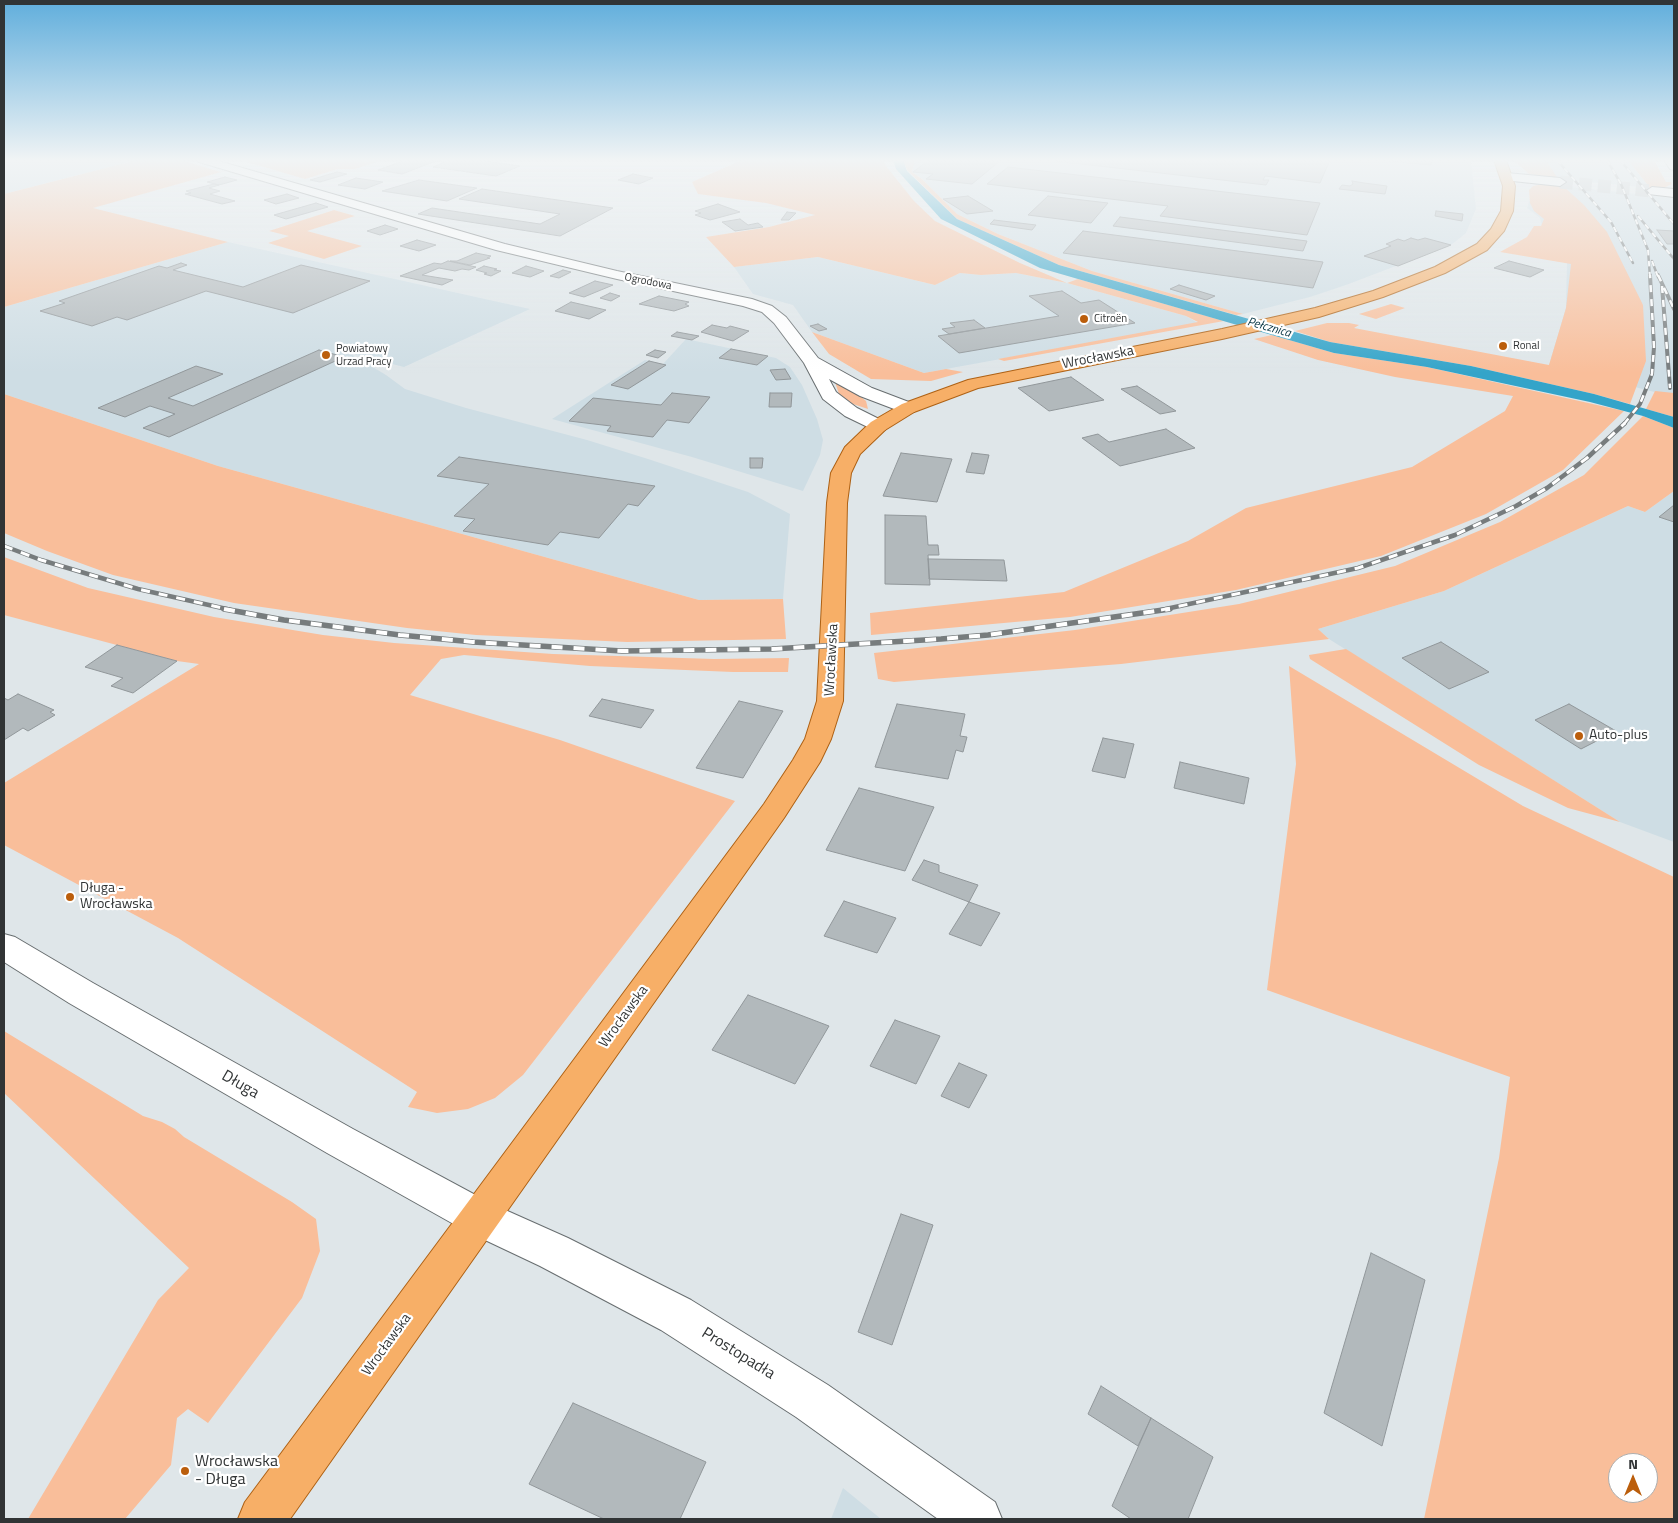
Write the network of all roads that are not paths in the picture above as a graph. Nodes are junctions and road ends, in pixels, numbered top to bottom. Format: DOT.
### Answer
graph roads {
  1 [pos="446,231"];
  2 [pos="1497,231"];
  3 [pos="812,362"];
  4 [pos="908,408"];
  5 [pos="878,426"];
  6 [pos="4,946"];
  7 [pos="480,1218"];
  8 [pos="262,1519"];
  9 [pos="978,1519"];
  1 -- 3 [label="street, Ogrodowa"];
  2 -- 4 [label="main road, Wrocławska"];
  3 -- 4 [label="street, Ogrodowa"];
  3 -- 5 [label="street, Ogrodowa"];
  4 -- 5 [label="main road, Wrocławska"];
  5 -- 7 [label="main road, Wrocławska"];
  6 -- 7 [label="street, Długa"];
  7 -- 8 [label="main road, Wrocławska"];
  7 -- 9 [label="street, Prostopadła"];
}
